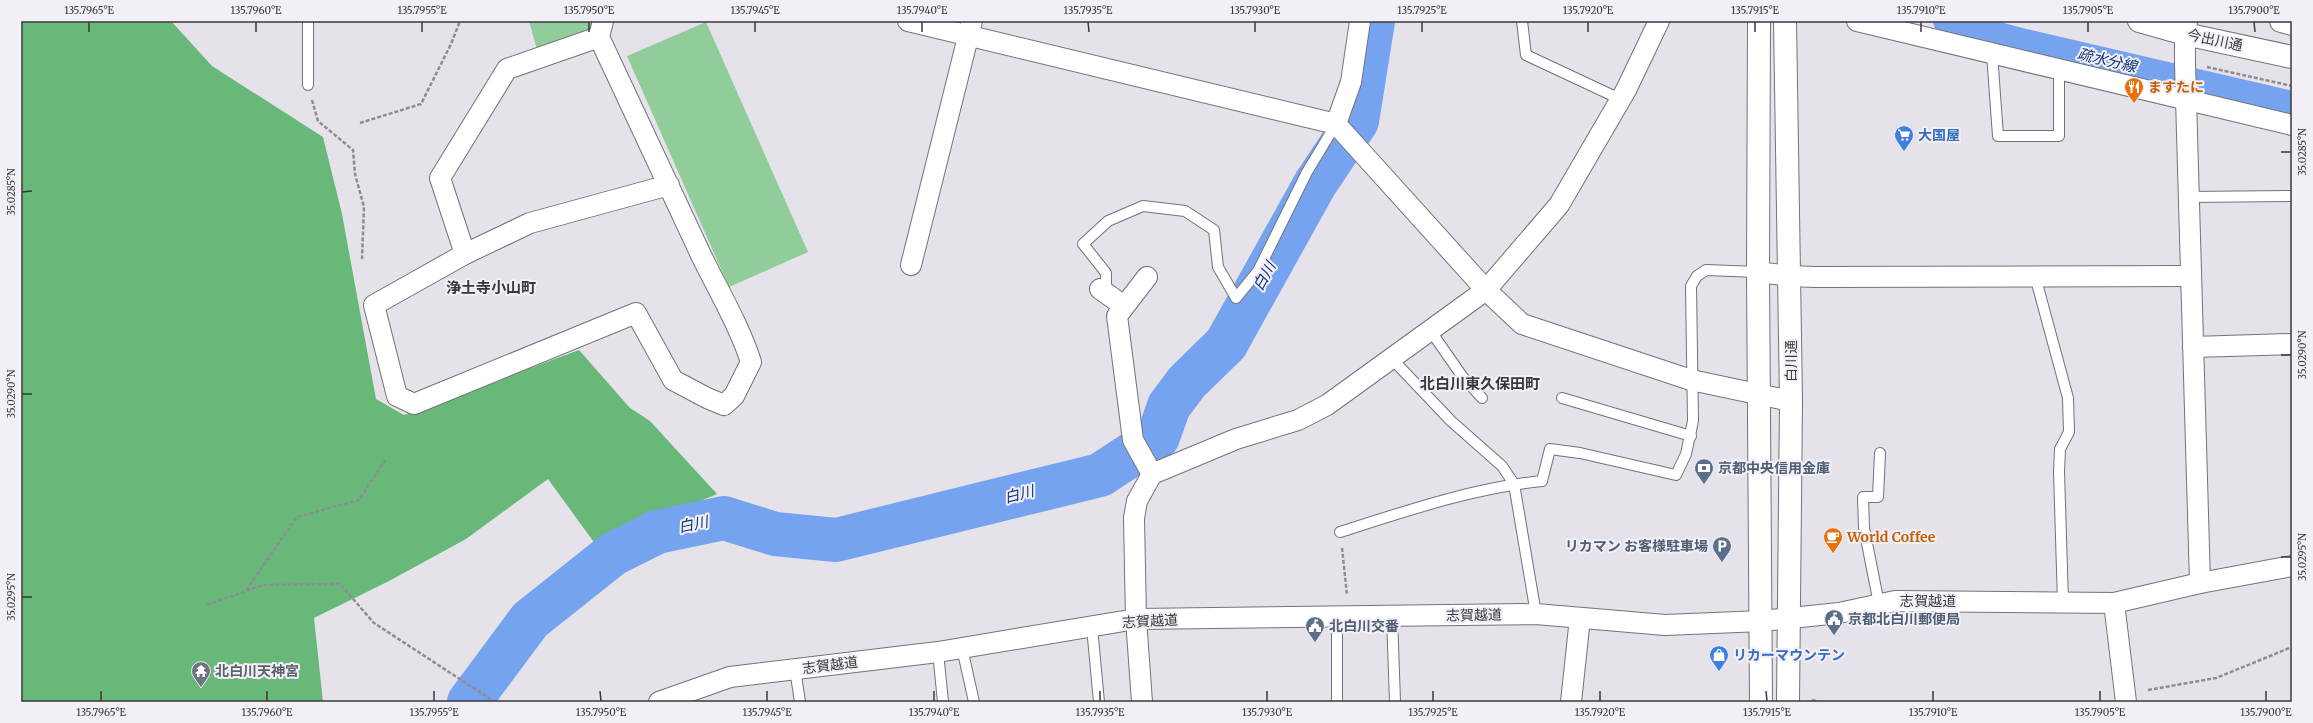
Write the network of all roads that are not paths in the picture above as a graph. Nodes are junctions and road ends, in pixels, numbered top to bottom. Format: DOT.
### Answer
graph roads {
  1 [pos="308,21"];
  2 [pos="908,21"];
  3 [pos="1360,21"];
  4 [pos="1522,21"];
  5 [pos="1659,21"];
  6 [pos="1759,21"];
  7 [pos="1785,21"];
  8 [pos="1857,21"];
  9 [pos="2139,21"];
  10 [pos="2281,21"];
  11 [pos="2292,24"];
  12 [pos="2186,27"];
  13 [pos="601,29"];
  14 [pos="970,29"];
  15 [pos="1992,54"];
  16 [pos="2292,57"];
  17 [pos="2059,69"];
  18 [pos="308,85"];
  19 [pos="2186,96"];
  20 [pos="1620,99"];
  21 [pos="2292,124"];
  22 [pos="1340,127"];
  23 [pos="668,185"];
  24 [pos="2292,196"];
  25 [pos="2189,197"];
  26 [pos="465,254"];
  27 [pos="911,265"];
  28 [pos="1758,272"];
  29 [pos="1147,276"];
  30 [pos="1790,276"];
  31 [pos="2035,276"];
  32 [pos="2191,276"];
  33 [pos="1486,290"];
  34 [pos="1103,291"];
  35 [pos="1124,306"];
  36 [pos="1430,330"];
  37 [pos="2292,344"];
  38 [pos="2193,347"];
  39 [pos="1393,360"];
  40 [pos="1691,380"];
  41 [pos="1759,395"];
  42 [pos="1482,398"];
  43 [pos="1562,398"];
  44 [pos="1791,401"];
  45 [pos="1691,436"];
  46 [pos="1880,453"];
  47 [pos="1149,469"];
  48 [pos="1514,484"];
  49 [pos="1340,532"];
  50 [pos="2292,566"];
  51 [pos="2200,583"];
  52 [pos="2063,602"];
  53 [pos="2114,603"];
  54 [pos="1880,604"];
  55 [pos="1536,614"];
  56 [pos="1392,616"];
  57 [pos="1343,617"];
  58 [pos="1580,618"];
  59 [pos="1787,618"];
  60 [pos="1136,619"];
  61 [pos="1762,621"];
  62 [pos="1092,627"];
  63 [pos="962,648"];
  64 [pos="938,652"];
  65 [pos="795,669"];
  66 [pos="2126,698"];
  67 [pos="659,702"];
  68 [pos="800,702"];
  69 [pos="943,702"];
  70 [pos="974,702"];
  71 [pos="1099,702"];
  72 [pos="1142,702"];
  73 [pos="1337,702"];
  74 [pos="1395,702"];
  75 [pos="1571,702"];
  76 [pos="1761,702"];
  77 [pos="1788,702"];
  1 -- 18 [label="lane"];
  2 -- 14 [label="street"];
  3 -- 22 [label="street"];
  4 -- 20 [label="lane"];
  5 -- 20 [label="street"];
  6 -- 28 [label="main road"];
  7 -- 30 [label="main road, 白川通"];
  8 -- 15 [label="street"];
  9 -- 12 [label="main road, 今出川通"];
  10 -- 11 [label="main road"];
  12 -- 16 [label="main road, 今出川通"];
  12 -- 19 [label="street"];
  13 -- 23 [label="street"];
  13 -- 26 [label="street"];
  14 -- 22 [label="street"];
  14 -- 27 [label="street"];
  15 -- 17 [label="street"];
  15 -- 17 [label="lane"];
  17 -- 19 [label="street"];
  19 -- 21 [label="street"];
  19 -- 25 [label="street"];
  20 -- 33 [label="street"];
  22 -- 33 [label="street"];
  22 -- 34 [label="lane"];
  23 -- 26 [label="street"];
  23 -- 26 [label="street"];
  24 -- 25 [label="lane"];
  25 -- 32 [label="street"];
  28 -- 30 [label="street"];
  28 -- 40 [label="lane"];
  28 -- 41 [label="main road"];
  29 -- 35 [label="street"];
  30 -- 31 [label="street"];
  30 -- 44 [label="main road, 白川通"];
  31 -- 32 [label="street"];
  31 -- 52 [label="lane"];
  32 -- 38 [label="street"];
  33 -- 36 [label="street"];
  33 -- 40 [label="street"];
  34 -- 35 [label="street"];
  35 -- 47 [label="street"];
  36 -- 39 [label="street"];
  36 -- 42 [label="lane"];
  37 -- 38 [label="street"];
  38 -- 51 [label="street"];
  39 -- 47 [label="street"];
  39 -- 48 [label="lane"];
  40 -- 41 [label="street"];
  40 -- 45 [label="lane"];
  41 -- 44 [label="street"];
  41 -- 61 [label="main road"];
  43 -- 45 [label="lane"];
  44 -- 59 [label="main road, 白川通"];
  45 -- 48 [label="lane"];
  46 -- 54 [label="lane"];
  47 -- 60 [label="street"];
  48 -- 49 [label="lane"];
  48 -- 55 [label="lane"];
  50 -- 51 [label="street, 志賀越道"];
  51 -- 53 [label="street, 志賀越道"];
  52 -- 53 [label="street, 志賀越道"];
  52 -- 54 [label="street, 志賀越道"];
  53 -- 66 [label="street"];
  54 -- 59 [label="street, 志賀越道"];
  55 -- 56 [label="street, 志賀越道"];
  55 -- 58 [label="street, 志賀越道"];
  56 -- 57 [label="street, 志賀越道"];
  56 -- 74 [label="lane"];
  57 -- 60 [label="street, 志賀越道"];
  57 -- 73 [label="lane"];
  58 -- 61 [label="street, 志賀越道"];
  58 -- 75 [label="street"];
  59 -- 61 [label="street, 志賀越道"];
  59 -- 77 [label="main road, 白川通"];
  60 -- 62 [label="street, 志賀越道"];
  60 -- 72 [label="street"];
  61 -- 76 [label="main road"];
  62 -- 63 [label="street, 志賀越道"];
  62 -- 71 [label="lane"];
  63 -- 64 [label="street, 志賀越道"];
  63 -- 70 [label="lane"];
  64 -- 65 [label="street, 志賀越道"];
  64 -- 69 [label="lane"];
  65 -- 67 [label="street, 志賀越道"];
  65 -- 68 [label="lane"];
}
